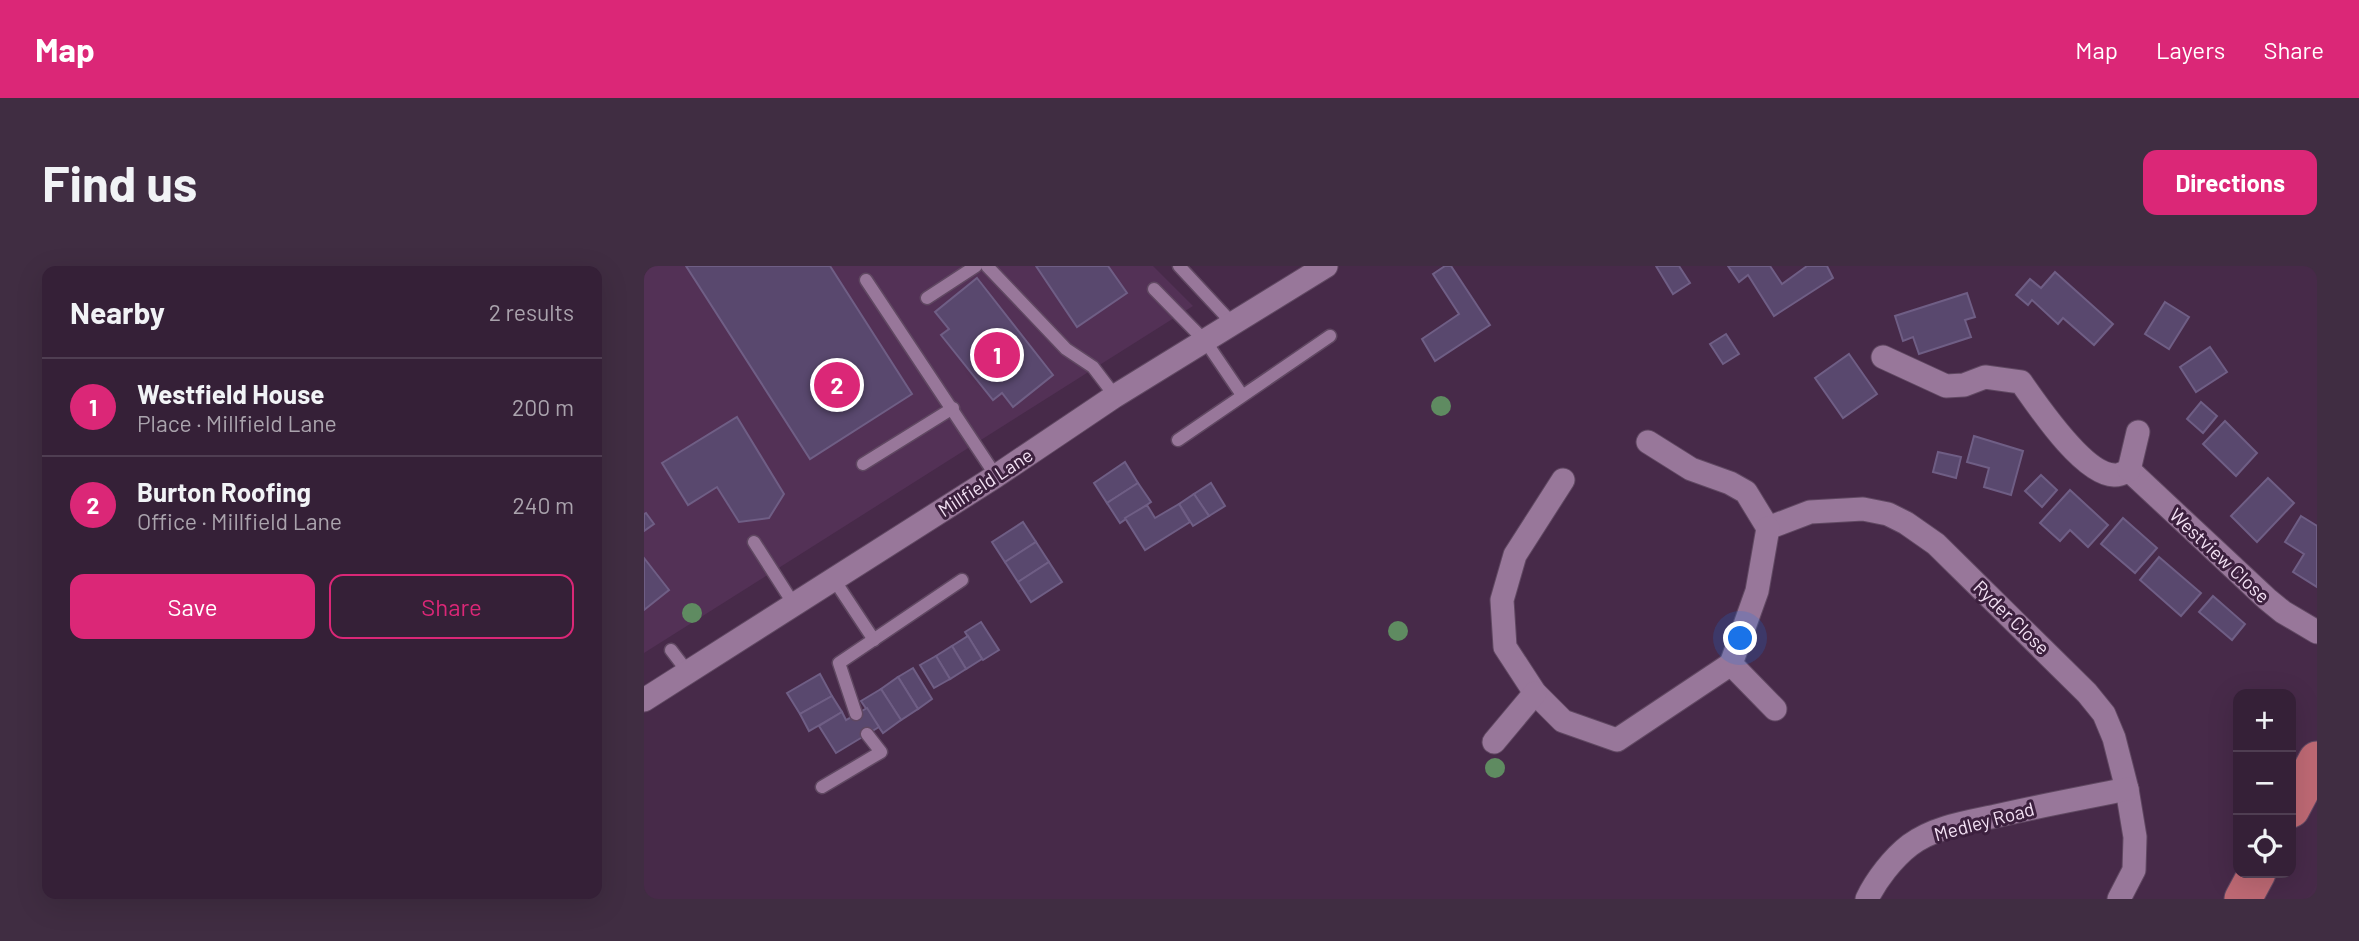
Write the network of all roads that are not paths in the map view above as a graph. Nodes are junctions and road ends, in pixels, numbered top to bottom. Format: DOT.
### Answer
graph roads {
  1 [pos="976,266"];
  2 [pos="986,266"];
  3 [pos="1179,266"];
  4 [pos="1326,266"];
  5 [pos="866,280"];
  6 [pos="1154,289"];
  7 [pos="927,298"];
  8 [pos="1234,325"];
  9 [pos="1330,335"];
  10 [pos="1206,342"];
  11 [pos="1883,357"];
  12 [pos="1242,395"];
  13 [pos="1115,396"];
  14 [pos="953,408"];
  15 [pos="2138,432"];
  16 [pos="1178,440"];
  17 [pos="1648,442"];
  18 [pos="863,464"];
  19 [pos="2129,470"];
  20 [pos="996,476"];
  21 [pos="1563,480"];
  22 [pos="1768,528"];
  23 [pos="754,542"];
  24 [pos="833,578"];
  25 [pos="962,580"];
  26 [pos="793,603"];
  27 [pos="2317,632"];
  28 [pos="874,640"];
  29 [pos="671,650"];
  30 [pos="1731,664"];
  31 [pos="687,671"];
  32 [pos="1535,693"];
  33 [pos="644,699"];
  34 [pos="1776,709"];
  35 [pos="856,715"];
  36 [pos="867,734"];
  37 [pos="1494,742"];
  38 [pos="2317,760"];
  39 [pos="822,787"];
  40 [pos="2127,789"];
  41 [pos="2296,799"];
  42 [pos="2254,878"];
  43 [pos="1867,899"];
  44 [pos="2119,899"];
  45 [pos="2243,899"];
  1 -- 7 [label="lane"];
  2 -- 13 [label="lane"];
  3 -- 8 [label="lane"];
  4 -- 8 [label="street, Millfield Lane"];
  5 -- 14 [label="lane"];
  6 -- 10 [label="lane"];
  8 -- 10 [label="street, Millfield Lane"];
  9 -- 12 [label="lane"];
  10 -- 12 [label="lane"];
  10 -- 13 [label="street, Millfield Lane"];
  11 -- 19 [label="street"];
  12 -- 16 [label="lane"];
  13 -- 20 [label="street, Millfield Lane"];
  14 -- 18 [label="lane"];
  14 -- 20 [label="lane"];
  15 -- 19 [label="street"];
  17 -- 22 [label="street"];
  19 -- 27 [label="street, Westview Close"];
  20 -- 24 [label="street, Millfield Lane"];
  21 -- 32 [label="street"];
  22 -- 30 [label="street"];
  22 -- 40 [label="street, Ryder Close"];
  23 -- 26 [label="lane"];
  24 -- 26 [label="street, Millfield Lane"];
  24 -- 28 [label="lane"];
  25 -- 28 [label="lane"];
  26 -- 31 [label="street, Millfield Lane"];
  28 -- 35 [label="lane"];
  29 -- 31 [label="lane"];
  30 -- 32 [label="street"];
  30 -- 34 [label="street"];
  31 -- 33 [label="street, Millfield Lane"];
  32 -- 37 [label="street"];
  36 -- 39 [label="lane"];
  38 -- 41 [label="main road"];
  40 -- 43 [label="street, Medley Road"];
  40 -- 44 [label="street, Ryder Close"];
  42 -- 45 [label="main road"];
}
